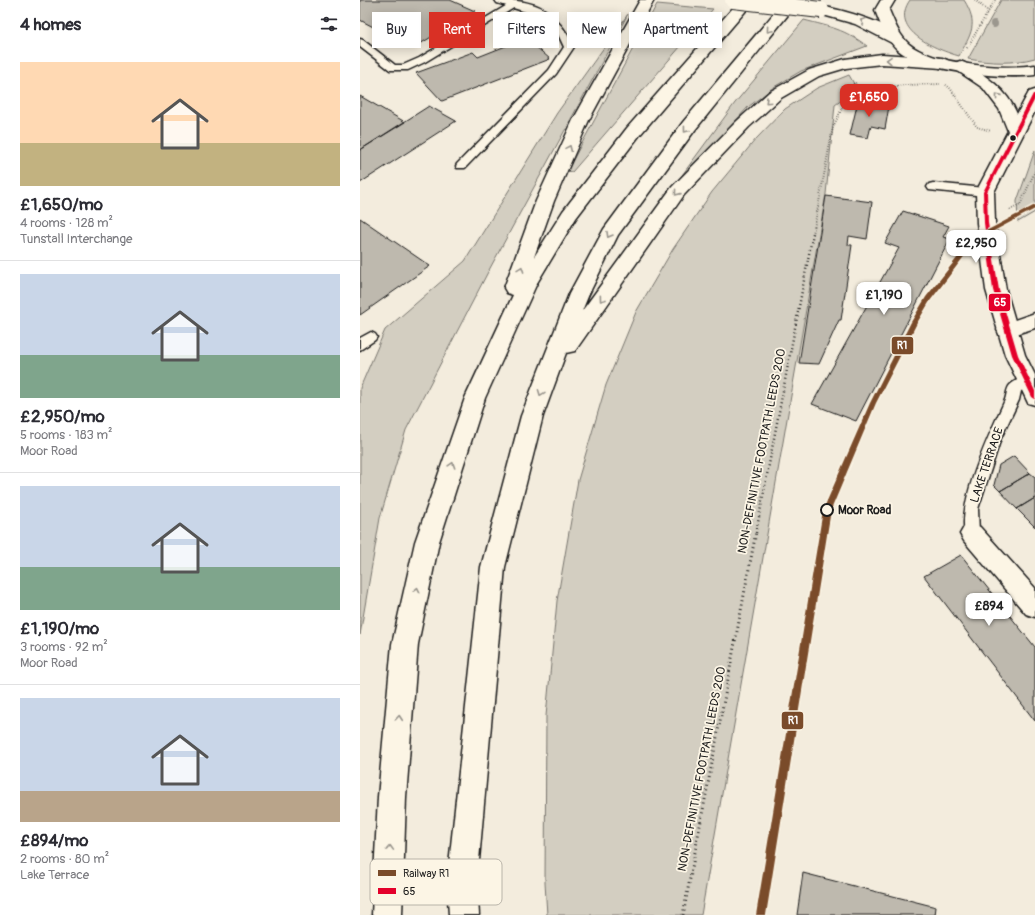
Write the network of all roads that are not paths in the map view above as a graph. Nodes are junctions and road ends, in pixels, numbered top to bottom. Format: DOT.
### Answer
graph roads {
  1 [pos="733,0"];
  2 [pos="748,0"];
  3 [pos="793,0"];
  4 [pos="888,0"];
  5 [pos="508,2"];
  6 [pos="640,4"];
  7 [pos="535,12"];
  8 [pos="559,29"];
  9 [pos="897,40"];
  10 [pos="360,42"];
  11 [pos="960,66"];
  12 [pos="943,70"];
  13 [pos="1035,70"];
  14 [pos="1035,95"];
  15 [pos="1015,134"];
  16 [pos="461,166"];
  17 [pos="933,187"];
  18 [pos="985,192"];
  19 [pos="1035,320"];
  20 [pos="1007,330"];
  21 [pos="371,337"];
  22 [pos="360,345"];
  23 [pos="550,370"];
  24 [pos="1032,386"];
  25 [pos="475,398"];
  26 [pos="972,534"];
  27 [pos="1035,606"];
  28 [pos="389,859"];
  29 [pos="464,859"];
  30 [pos="387,905"];
  31 [pos="463,905"];
  32 [pos="387,915"];
  33 [pos="464,915"];
  9 -- 1 [label="main road, one-way, bridge"];
  2 -- 25 [label="main road"];
  3 -- 23 [label="main road, one-way"];
  4 -- 9 [label="main road"];
  5 -- 7 [label="main road"];
  5 -- 10 [label="lane"];
  25 -- 6 [label="main road, one-way"];
  8 -- 16 [label="lane"];
  9 -- 12 [label="main road"];
  11 -- 12 [label="main road"];
  11 -- 13 [label="main road"];
  15 -- 11 [label="main road, one-way"];
  12 -- 23 [label="main road, one-way"];
  14 -- 15 [label="main road"];
  15 -- 18 [label="main road"];
  17 -- 18 [label="lane"];
  18 -- 20 [label="main road"];
  19 -- 20 [label="main road"];
  20 -- 24 [label="main road"];
  21 -- 22 [label="lane"];
  23 -- 29 [label="main road, one-way"];
  24 -- 26 [label="lane, LAKE TERRACE"];
  28 -- 25 [label="main road, one-way"];
  26 -- 27 [label="main road, LAKE TERRACE"];
  32 -- 30 [label="main road, one-way"];
  31 -- 33 [label="main road, one-way"];
}
